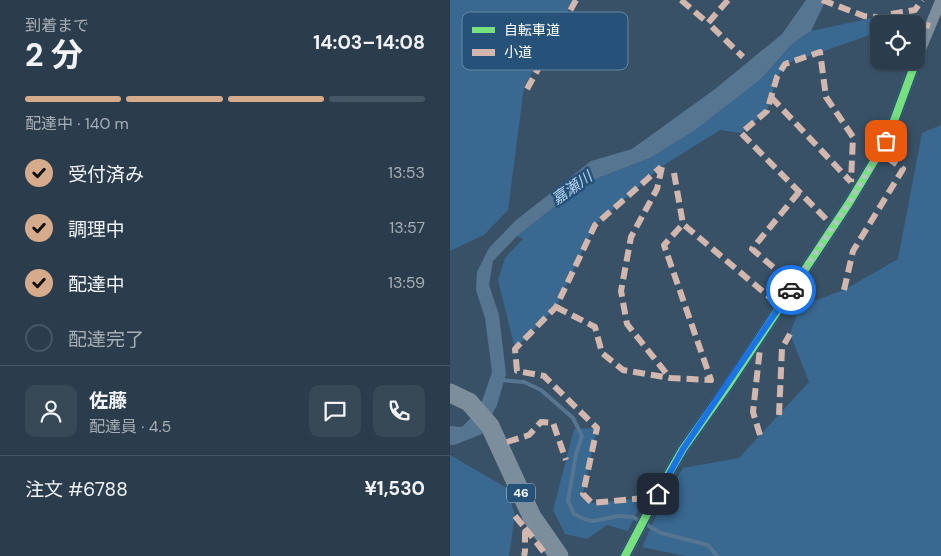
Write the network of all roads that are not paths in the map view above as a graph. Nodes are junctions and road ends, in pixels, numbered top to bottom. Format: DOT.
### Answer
graph roads {
  1 [pos="941,0"];
  2 [pos="925,39"];
  3 [pos="913,70"];
  4 [pos="450,392"];
  5 [pos="559,556"];
  6 [pos="625,556"];
  1 -- 2 [label="street"];
  3 -- 6 [label="street"];
  4 -- 5 [label="main road, 46"];
}
